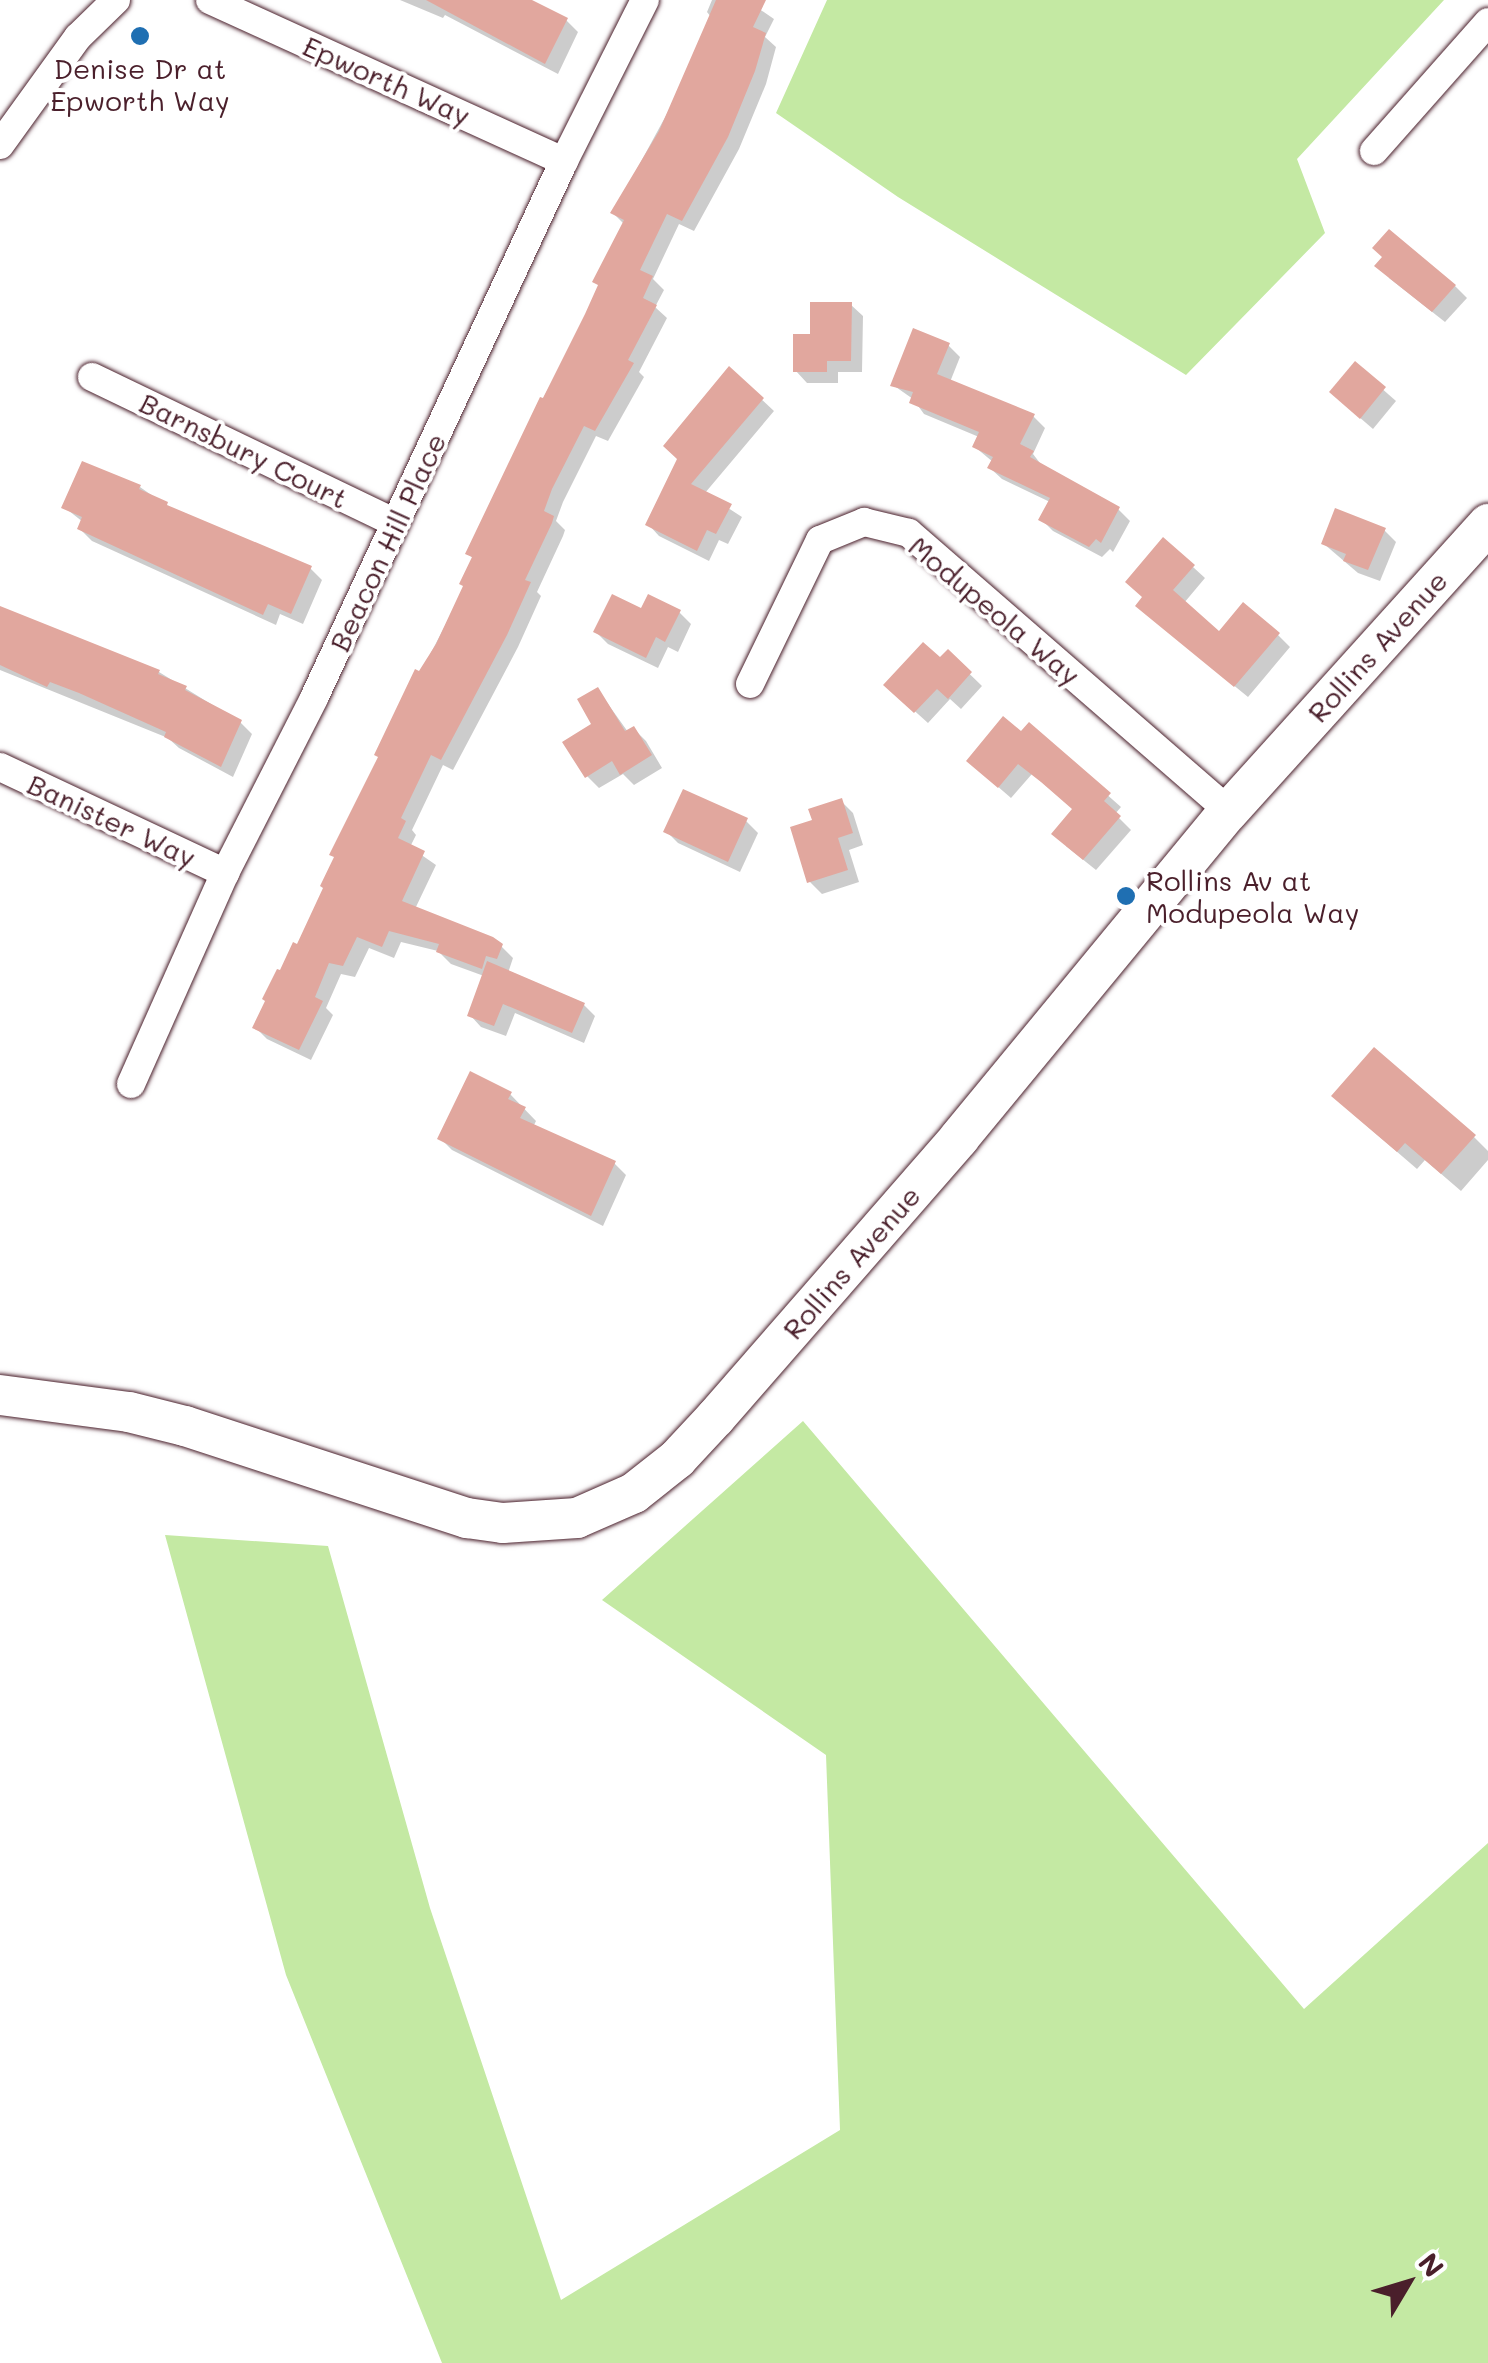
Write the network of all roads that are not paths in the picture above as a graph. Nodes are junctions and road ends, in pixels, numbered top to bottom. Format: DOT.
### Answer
graph roads {
  1 [pos="116,0"];
  2 [pos="210,0"];
  3 [pos="645,0"];
  4 [pos="1488,22"];
  5 [pos="0,145"];
  6 [pos="1374,151"];
  7 [pos="564,161"];
  8 [pos="92,377"];
  9 [pos="396,523"];
  10 [pos="1488,524"];
  11 [pos="750,684"];
  12 [pos="0,767"];
  13 [pos="1229,810"];
  14 [pos="225,873"];
  15 [pos="132,1084"];
  16 [pos="0,1395"];
  1 -- 5 [label="street"];
  2 -- 7 [label="street, Epworth Way"];
  3 -- 7 [label="street, Beacon Hill Place"];
  4 -- 6 [label="street"];
  7 -- 9 [label="street, Beacon Hill Place"];
  8 -- 9 [label="street, Barnsbury Court"];
  9 -- 14 [label="street, Beacon Hill Place"];
  10 -- 13 [label="street, Rollins Avenue"];
  11 -- 13 [label="street, Modupeola Way"];
  12 -- 14 [label="street, Banister Way"];
  13 -- 16 [label="street, Rollins Avenue"];
  14 -- 15 [label="street, Beacon Hill Place"];
}
